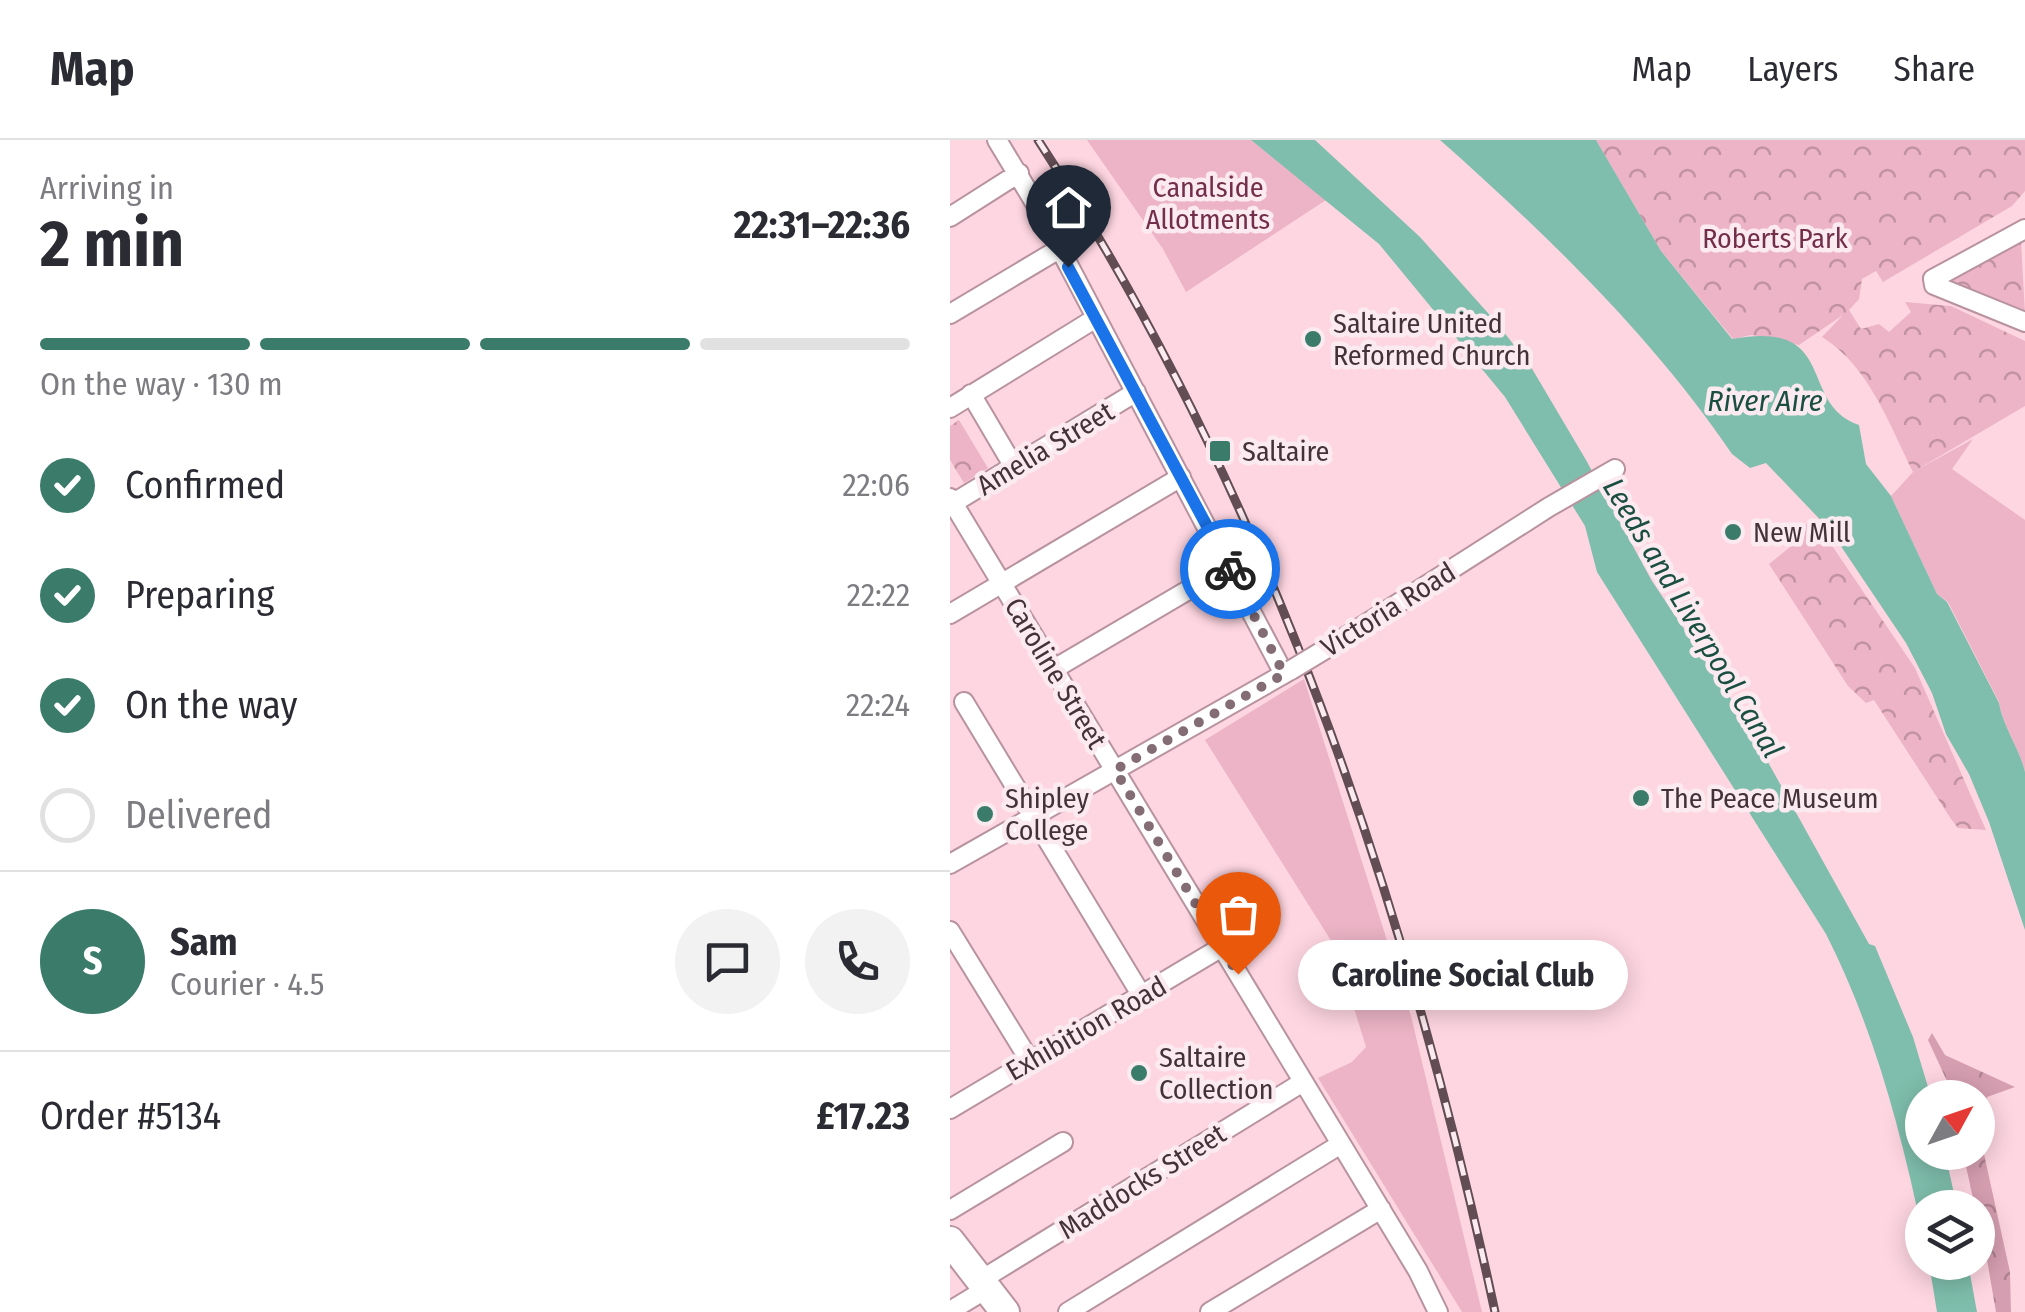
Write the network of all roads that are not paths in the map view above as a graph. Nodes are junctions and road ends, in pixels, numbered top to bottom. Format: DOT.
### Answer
graph roads {
  1 [pos="997,140"];
  2 [pos="1019,173"];
  3 [pos="950,217"];
  4 [pos="2025,229"];
  5 [pos="1059,249"];
  6 [pos="950,314"];
  7 [pos="1096,318"];
  8 [pos="2025,322"];
  9 [pos="1136,392"];
  10 [pos="971,394"];
  11 [pos="950,408"];
  12 [pos="1014,466"];
  13 [pos="1612,471"];
  14 [pos="1180,478"];
  15 [pos="951,502"];
  16 [pos="1229,566"];
  17 [pos="1002,584"];
  18 [pos="950,614"];
  19 [pos="1054,669"];
  20 [pos="1287,672"];
  21 [pos="964,702"];
  22 [pos="1115,770"];
  23 [pos="1036,817"];
  24 [pos="950,864"];
  25 [pos="950,930"];
  26 [pos="1222,948"];
  27 [pos="1142,996"];
  28 [pos="1030,1061"];
  29 [pos="1304,1082"];
  30 [pos="952,1103"];
  31 [pos="1063,1142"];
  32 [pos="1341,1144"];
  33 [pos="1380,1209"];
  34 [pos="950,1210"];
  35 [pos="950,1241"];
  36 [pos="984,1284"];
  37 [pos="950,1311"];
  38 [pos="1004,1312"];
  39 [pos="1068,1312"];
  40 [pos="1210,1312"];
  41 [pos="1438,1312"];
  1 -- 2 [label="street"];
  2 -- 3 [label="street"];
  2 -- 5 [label="street"];
  4 -- 8 [label="street"];
  5 -- 6 [label="street"];
  5 -- 7 [label="street"];
  7 -- 9 [label="street"];
  7 -- 10 [label="street"];
  9 -- 12 [label="street, Amelia Street"];
  9 -- 14 [label="street"];
  10 -- 11 [label="street"];
  10 -- 12 [label="street"];
  12 -- 15 [label="street, Amelia Street"];
  13 -- 20 [label="street, Victoria Road, bridge"];
  14 -- 16 [label="street"];
  14 -- 17 [label="street"];
  15 -- 17 [label="street, Caroline Street"];
  16 -- 19 [label="street"];
  16 -- 20 [label="street"];
  17 -- 18 [label="street"];
  17 -- 19 [label="street, Caroline Street"];
  19 -- 22 [label="street, Caroline Street"];
  20 -- 22 [label="street, Victoria Road"];
  21 -- 23 [label="street"];
  22 -- 23 [label="street, Victoria Road"];
  22 -- 26 [label="street, Caroline Street"];
  23 -- 24 [label="street, Victoria Road"];
  23 -- 27 [label="street"];
  25 -- 28 [label="street"];
  26 -- 27 [label="street, Exhibition Road"];
  26 -- 29 [label="street, Caroline Street"];
  27 -- 28 [label="street, Exhibition Road"];
  28 -- 30 [label="street, Exhibition Road"];
  29 -- 32 [label="street, Caroline Street"];
  29 -- 36 [label="street, Maddocks Street"];
  31 -- 34 [label="street"];
  32 -- 33 [label="street, Caroline Street"];
  32 -- 39 [label="street"];
  33 -- 40 [label="street"];
  33 -- 41 [label="street, Caroline Street"];
  35 -- 36 [label="main road"];
  36 -- 37 [label="street, Maddocks Street"];
  36 -- 38 [label="main road"];
}
